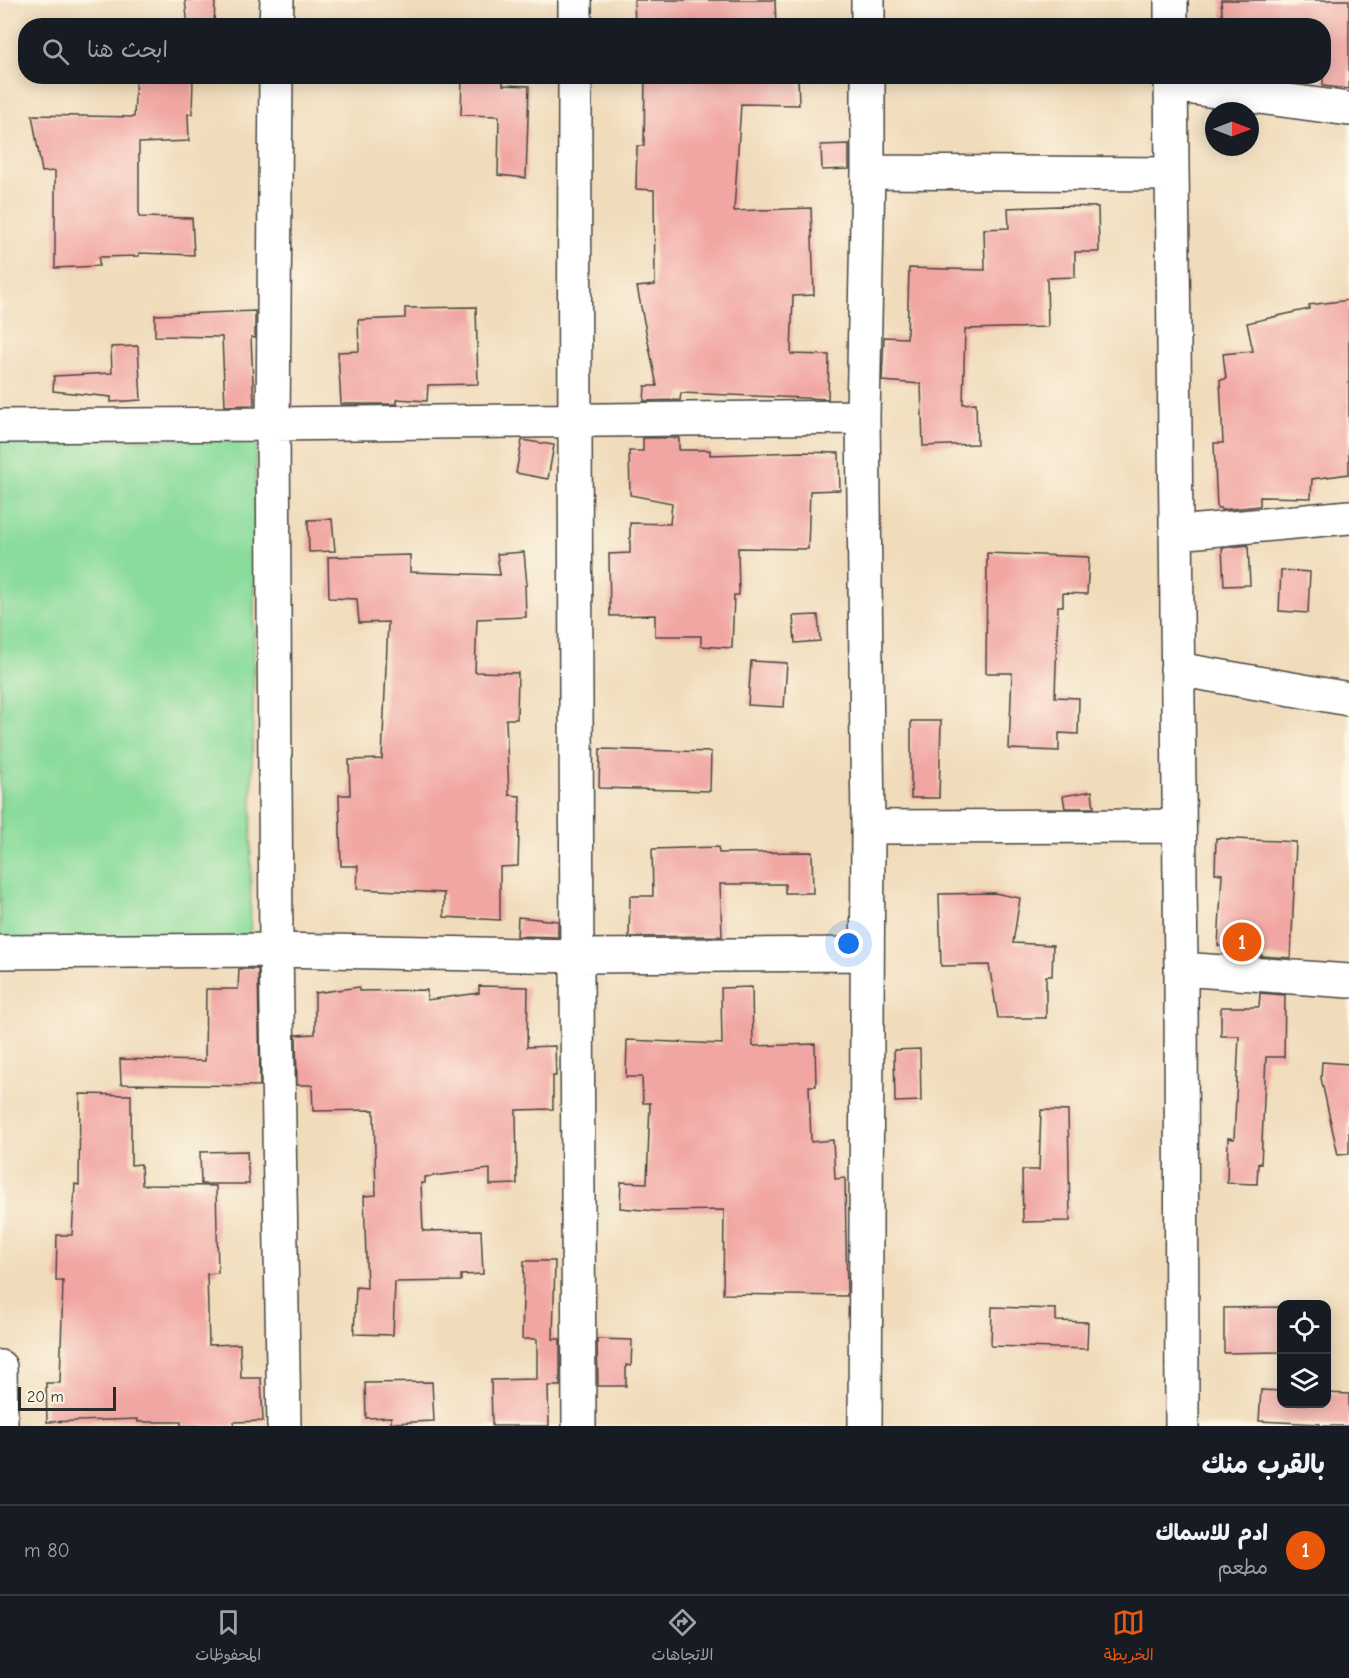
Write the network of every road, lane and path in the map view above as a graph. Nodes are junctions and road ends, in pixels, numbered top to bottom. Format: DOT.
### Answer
graph roads {
  1 [pos="277,0"];
  2 [pos="575,0"];
  3 [pos="868,0"];
  4 [pos="1171,0"];
  5 [pos="276,18"];
  6 [pos="575,18"];
  7 [pos="868,18"];
  8 [pos="1171,18"];
  9 [pos="276,84"];
  10 [pos="575,84"];
  11 [pos="868,84"];
  12 [pos="1171,84"];
  13 [pos="1190,84"];
  14 [pos="1349,109"];
  15 [pos="868,172"];
  16 [pos="1172,174"];
  17 [pos="863,417"];
  18 [pos="573,419"];
  19 [pos="273,424"];
  20 [pos="0,426"];
  21 [pos="1349,517"];
  22 [pos="1177,533"];
  23 [pos="1177,669"];
  24 [pos="1349,699"];
  25 [pos="1179,826"];
  26 [pos="868,827"];
  27 [pos="276,950"];
  28 [pos="0,952"];
  29 [pos="867,954"];
  30 [pos="578,956"];
  31 [pos="1181,969"];
  32 [pos="1349,981"];
  33 [pos="0,1366"];
  34 [pos="2,1426"];
  35 [pos="284,1426"];
  36 [pos="579,1426"];
  37 [pos="865,1426"];
  38 [pos="1182,1426"];
  1 -- 5 [label="street"];
  2 -- 6 [label="street"];
  3 -- 7 [label="street"];
  4 -- 8 [label="street"];
  9 -- 19 [label="street"];
  10 -- 18 [label="street"];
  11 -- 15 [label="street"];
  12 -- 16 [label="street"];
  13 -- 14 [label="street"];
  15 -- 16 [label="street"];
  15 -- 17 [label="street"];
  16 -- 22 [label="street"];
  17 -- 18 [label="street"];
  17 -- 26 [label="street"];
  18 -- 19 [label="street"];
  18 -- 30 [label="street"];
  19 -- 20 [label="street"];
  19 -- 27 [label="street"];
  21 -- 22 [label="street"];
  22 -- 23 [label="street"];
  23 -- 24 [label="street"];
  23 -- 25 [label="street"];
  25 -- 26 [label="street"];
  25 -- 31 [label="street"];
  26 -- 29 [label="street"];
  27 -- 28 [label="street"];
  27 -- 30 [label="street"];
  27 -- 35 [label="street"];
  29 -- 30 [label="street"];
  29 -- 37 [label="street"];
  30 -- 36 [label="street"];
  31 -- 32 [label="street"];
  31 -- 38 [label="street"];
  33 -- 34 [label="street"];
}
